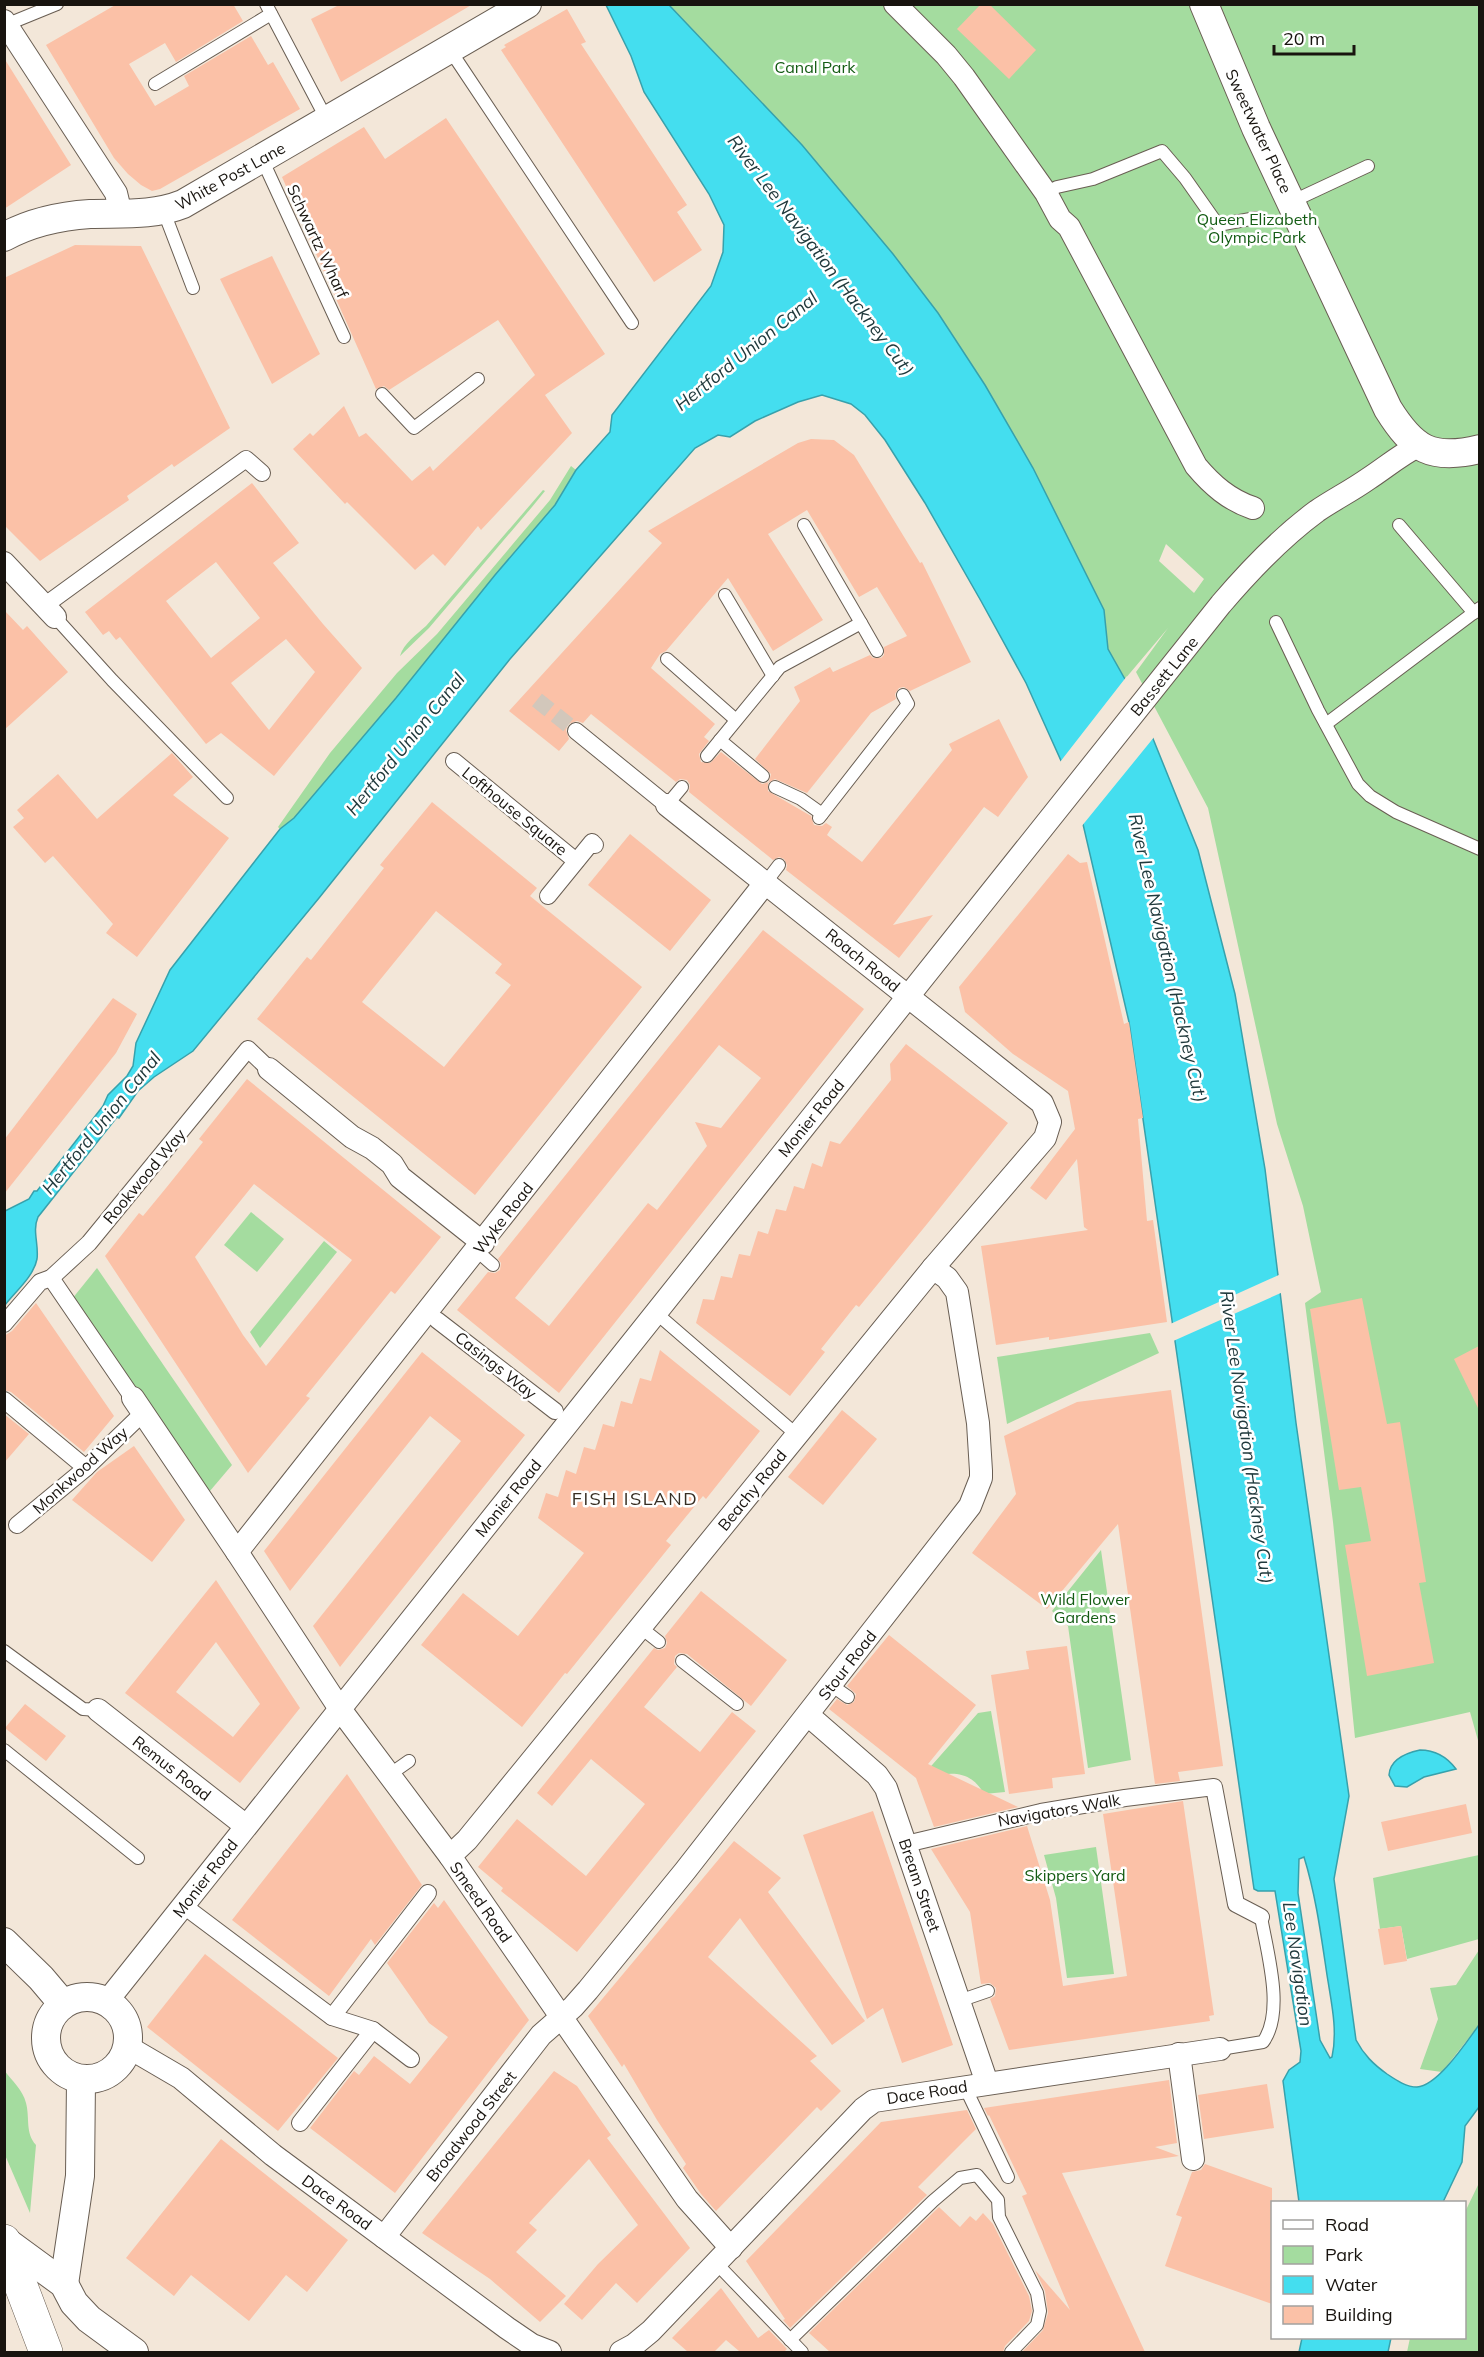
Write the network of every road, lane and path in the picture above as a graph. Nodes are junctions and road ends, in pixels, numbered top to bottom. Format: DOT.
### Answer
graph roads {
  1 [pos="57,4"];
  2 [pos="527,4"];
  3 [pos="895,4"];
  4 [pos="1204,4"];
  5 [pos="269,8"];
  6 [pos="6,23"];
  7 [pos="450,50"];
  8 [pos="155,84"];
  9 [pos="327,121"];
  10 [pos="262,159"];
  11 [pos="1368,165"];
  12 [pos="1046,193"];
  13 [pos="1291,202"];
  14 [pos="164,212"];
  15 [pos="121,214"];
  16 [pos="1256,218"];
  17 [pos="4,237"];
  18 [pos="193,288"];
  19 [pos="632,323"];
  20 [pos="344,337"];
  21 [pos="478,379"];
  22 [pos="382,394"];
  23 [pos="1418,446"];
  24 [pos="1479,449"];
  25 [pos="262,473"];
  26 [pos="1253,508"];
  27 [pos="804,525"];
  28 [pos="1400,525"];
  29 [pos="4,563"];
  30 [pos="725,595"];
  31 [pos="49,611"];
  32 [pos="1477,611"];
  33 [pos="1275,622"];
  34 [pos="861,623"];
  35 [pos="877,651"];
  36 [pos="667,658"];
  37 [pos="773,676"];
  38 [pos="903,695"];
  39 [pos="736,720"];
  40 [pos="1326,724"];
  41 [pos="576,731"];
  42 [pos="720,740"];
  43 [pos="707,756"];
  44 [pos="454,761"];
  45 [pos="763,776"];
  46 [pos="682,787"];
  47 [pos="775,787"];
  48 [pos="227,798"];
  49 [pos="667,805"];
  50 [pos="595,845"];
  51 [pos="1479,849"];
  52 [pos="576,861"];
  53 [pos="773,874"];
  54 [pos="548,896"];
  55 [pos="909,997"];
  56 [pos="269,1069"];
  57 [pos="1050,1122"];
  58 [pos="484,1253"];
  59 [pos="933,1268"];
  60 [pos="51,1278"];
  61 [pos="437,1320"];
  62 [pos="663,1320"];
  63 [pos="4,1324"];
  64 [pos="4,1400"];
  65 [pos="137,1406"];
  66 [pos="555,1411"];
  67 [pos="797,1435"];
  68 [pos="86,1467"];
  69 [pos="17,1525"];
  70 [pos="237,1552"];
  71 [pos="640,1628"];
  72 [pos="659,1642"];
  73 [pos="4,1652"];
  74 [pos="682,1660"];
  75 [pos="737,1704"];
  76 [pos="340,1709"];
  77 [pos="98,1710"];
  78 [pos="808,1715"];
  79 [pos="4,1750"];
  80 [pos="409,1761"];
  81 [pos="389,1775"];
  82 [pos="246,1826"];
  83 [pos="906,1844"];
  84 [pos="450,1856"];
  85 [pos="138,1858"];
  86 [pos="428,1893"];
  87 [pos="184,1906"];
  88 [pos="1261,1917"];
  89 [pos="4,1942"];
  90 [pos="988,1990"];
  91 [pos="108,2000"];
  92 [pos="959,2001"];
  93 [pos="63,2004"];
  94 [pos="332,2018"];
  95 [pos="561,2018"];
  96 [pos="373,2030"];
  97 [pos="128,2047"];
  98 [pos="1220,2049"];
  99 [pos="1179,2055"];
  100 [pos="411,2059"];
  101 [pos="81,2080"];
  102 [pos="976,2085"];
  103 [pos="300,2123"];
  104 [pos="1193,2159"];
  105 [pos="1008,2177"];
  106 [pos="384,2237"];
  107 [pos="4,2241"];
  108 [pos="723,2255"];
  109 [pos="64,2284"];
  110 [pos="790,2340"];
  111 [pos="46,2352"];
  112 [pos="134,2352"];
  113 [pos="550,2352"];
  114 [pos="621,2352"];
  115 [pos="802,2352"];
  116 [pos="1011,2352"];
  1 -- 6 [label="lane"];
  2 -- 7 [label="street, White Post Lane"];
  3 -- 12 [label="street"];
  4 -- 13 [label="street, Sweetwater Place"];
  5 -- 8 [label="lane"];
  5 -- 9 [label="lane"];
  6 -- 15 [label="street"];
  7 -- 9 [label="street, White Post Lane"];
  7 -- 19 [label="lane"];
  9 -- 10 [label="street, White Post Lane"];
  10 -- 14 [label="street, White Post Lane"];
  10 -- 20 [label="lane, Schwartz Wharf"];
  11 -- 13 [label="lane"];
  12 -- 16 [label="lane"];
  12 -- 26 [label="street"];
  13 -- 23 [label="street, Sweetwater Place"];
  14 -- 15 [label="street, White Post Lane"];
  14 -- 18 [label="lane"];
  15 -- 17 [label="street, White Post Lane"];
  21 -- 22 [label="lane"];
  23 -- 24 [label="street"];
  23 -- 55 [label="street, Bassett Lane"];
  25 -- 31 [label="street"];
  27 -- 34 [label="lane"];
  28 -- 32 [label="lane"];
  29 -- 31 [label="street"];
  30 -- 37 [label="lane"];
  31 -- 48 [label="lane"];
  32 -- 40 [label="lane"];
  33 -- 40 [label="lane"];
  34 -- 35 [label="lane"];
  34 -- 37 [label="lane"];
  36 -- 39 [label="lane"];
  37 -- 39 [label="lane"];
  38 -- 47 [label="lane"];
  39 -- 42 [label="lane"];
  40 -- 51 [label="lane"];
  41 -- 49 [label="street"];
  42 -- 43 [label="lane"];
  42 -- 45 [label="lane"];
  44 -- 52 [label="street, Lofthouse Square"];
  46 -- 49 [label="lane"];
  49 -- 53 [label="street, Roach Road"];
  50 -- 52 [label="street, Lofthouse Square"];
  52 -- 54 [label="street, Lofthouse Square"];
  53 -- 55 [label="street, Roach Road"];
  53 -- 58 [label="street, Wyke Road"];
  55 -- 57 [label="street, Roach Road"];
  55 -- 62 [label="street, Monier Road"];
  56 -- 58 [label="street, Rookwood Way"];
  56 -- 60 [label="street, Rookwood Way"];
  57 -- 59 [label="street, Beachy Road"];
  58 -- 70 [label="street, Wyke Road"];
  59 -- 67 [label="street, Beachy Road"];
  59 -- 78 [label="street, Stour Road"];
  60 -- 63 [label="street"];
  60 -- 65 [label="street"];
  61 -- 66 [label="street, Casings Way"];
  62 -- 67 [label="lane"];
  62 -- 76 [label="street, Monier Road"];
  64 -- 68 [label="street"];
  65 -- 68 [label="street, Monkwood Way"];
  65 -- 70 [label="street"];
  67 -- 71 [label="street, Beachy Road"];
  68 -- 69 [label="street, Monkwood Way"];
  70 -- 76 [label="street, Smeed Road"];
  71 -- 72 [label="lane"];
  71 -- 84 [label="street, Beachy Road"];
  73 -- 77 [label="lane"];
  74 -- 75 [label="lane"];
  76 -- 81 [label="street, Smeed Road"];
  76 -- 82 [label="street, Monier Road"];
  77 -- 82 [label="street, Remus Road"];
  78 -- 83 [label="street, Bream Street"];
  78 -- 95 [label="street, Stour Road"];
  79 -- 85 [label="lane"];
  80 -- 81 [label="lane"];
  81 -- 84 [label="street, Smeed Road"];
  82 -- 87 [label="street, Monier Road"];
  83 -- 88 [label="street, Navigators Walk"];
  83 -- 92 [label="street, Bream Street"];
  84 -- 95 [label="street, Smeed Road"];
  86 -- 94 [label="street"];
  87 -- 91 [label="street, Monier Road"];
  87 -- 94 [label="street"];
  88 -- 98 [label="lane, Dace Road"];
  89 -- 93 [label="street"];
  90 -- 92 [label="lane"];
  91 -- 93 [label="street"];
  91 -- 97 [label="street"];
  92 -- 102 [label="street, Bream Street"];
  93 -- 101 [label="street"];
  94 -- 96 [label="street"];
  95 -- 106 [label="street, Broadwood Street"];
  95 -- 108 [label="street, Smeed Road"];
  96 -- 100 [label="street"];
  96 -- 103 [label="street"];
  97 -- 101 [label="street"];
  97 -- 106 [label="street, Dace Road"];
  98 -- 99 [label="street, Dace Road"];
  99 -- 102 [label="street, Dace Road"];
  99 -- 104 [label="street"];
  101 -- 109 [label="street"];
  102 -- 105 [label="lane"];
  102 -- 108 [label="street, Dace Road"];
  106 -- 113 [label="street, Dace Road"];
  107 -- 109 [label="street"];
  107 -- 111 [label="highway"];
  108 -- 110 [label="lane"];
  108 -- 114 [label="street, Dace Road"];
  109 -- 112 [label="street"];
  110 -- 115 [label="lane"];
  110 -- 116 [label="lane"];
}
